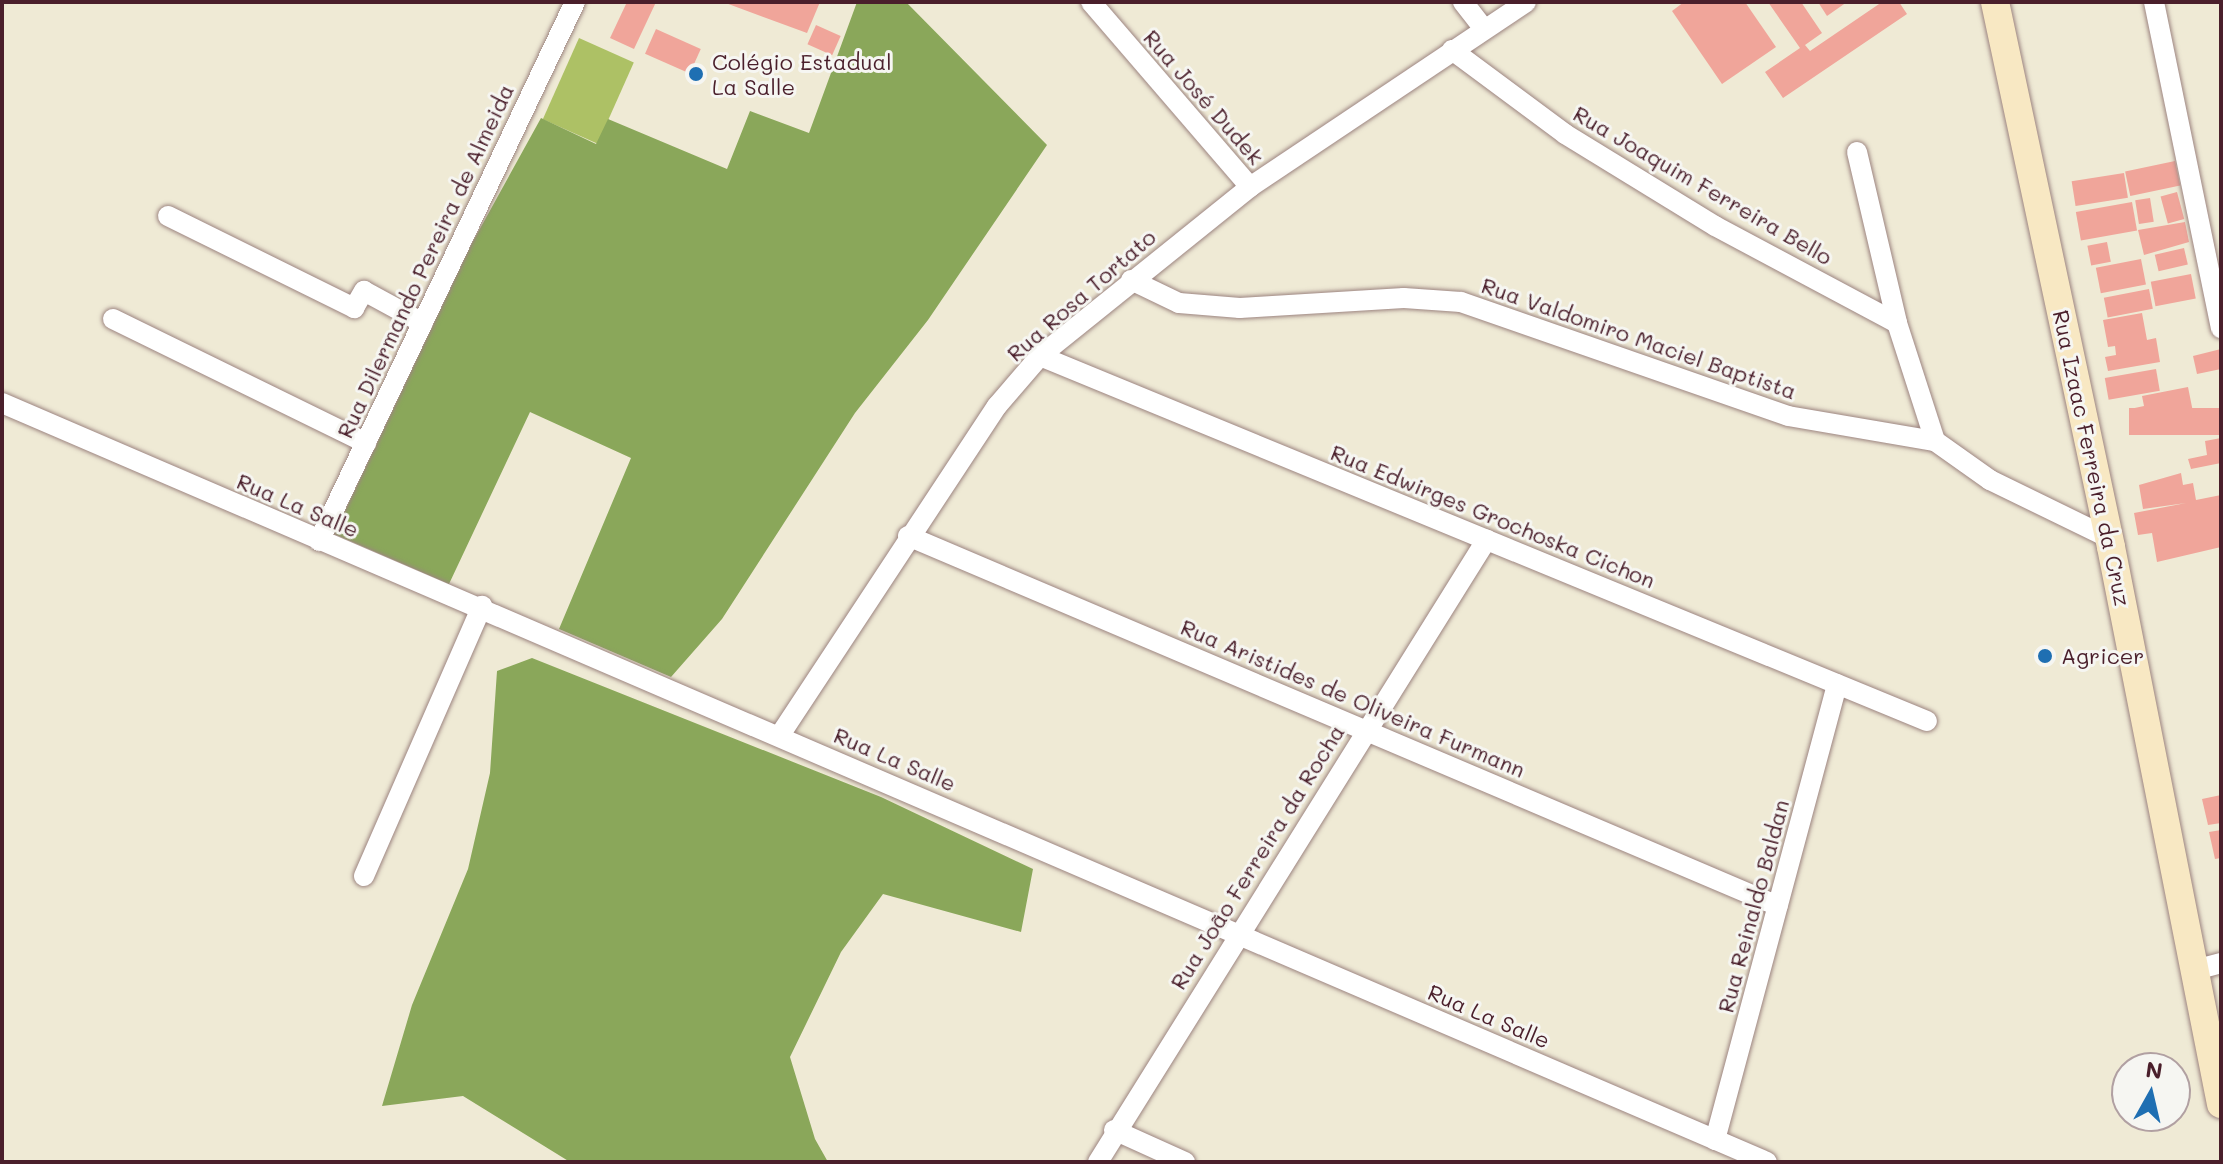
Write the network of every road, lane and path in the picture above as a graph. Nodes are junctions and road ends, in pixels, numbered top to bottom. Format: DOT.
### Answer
graph roads {
  1 [pos="575,2"];
  2 [pos="1091,2"];
  3 [pos="1463,2"];
  4 [pos="1526,2"];
  5 [pos="1995,2"];
  6 [pos="2154,2"];
  7 [pos="1484,29"];
  8 [pos="1452,50"];
  9 [pos="1857,152"];
  10 [pos="1250,187"];
  11 [pos="168,216"];
  12 [pos="1131,280"];
  13 [pos="113,319"];
  14 [pos="423,323"];
  15 [pos="1897,323"];
  16 [pos="2221,328"];
  17 [pos="1040,356"];
  18 [pos="2,403"];
  19 [pos="1935,441"];
  20 [pos="366,443"];
  21 [pos="908,536"];
  22 [pos="2109,538"];
  23 [pos="1487,539"];
  24 [pos="319,541"];
  25 [pos="482,606"];
  26 [pos="1837,684"];
  27 [pos="1927,721"];
  28 [pos="1366,729"];
  29 [pos="780,735"];
  30 [pos="364,876"];
  31 [pos="1778,906"];
  32 [pos="1237,933"];
  33 [pos="2208,967"];
  34 [pos="2221,1104"];
  35 [pos="1114,1130"];
  36 [pos="1715,1140"];
  37 [pos="1098,1162"];
  38 [pos="1185,1162"];
  39 [pos="1767,1162"];
  1 -- 14 [label="street, Rua Dilermando Pereira de Almeida"];
  2 -- 10 [label="street, Rua José Dudek"];
  3 -- 7 [label="street"];
  4 -- 7 [label="street, Rua Rosa Tortato"];
  5 -- 22 [label="main road, Rua Izaac Ferreira da Cruz"];
  6 -- 16 [label="street"];
  7 -- 8 [label="street, Rua Rosa Tortato"];
  8 -- 10 [label="street, Rua Rosa Tortato"];
  8 -- 15 [label="street, Rua Joaquim Ferreira Bello"];
  9 -- 15 [label="street"];
  10 -- 12 [label="street, Rua Rosa Tortato"];
  11 -- 14 [label="street"];
  12 -- 17 [label="street, Rua Rosa Tortato"];
  12 -- 19 [label="street, Rua Valdomiro Maciel Baptista"];
  13 -- 20 [label="street"];
  14 -- 20 [label="street, Rua Dilermando Pereira de Almeida"];
  15 -- 19 [label="street"];
  17 -- 21 [label="street, Rua Rosa Tortato"];
  17 -- 23 [label="street, Rua Edwirges Grochoska Cichon"];
  18 -- 24 [label="street, Rua La Salle"];
  19 -- 22 [label="street, Rua Valdomiro Maciel Baptista"];
  20 -- 24 [label="street, Rua Dilermando Pereira de Almeida"];
  21 -- 28 [label="street, Rua Aristides de Oliveira Furmann"];
  21 -- 29 [label="street, Rua Rosa Tortato"];
  22 -- 33 [label="main road, Rua Izaac Ferreira da Cruz"];
  23 -- 26 [label="street, Rua Edwirges Grochoska Cichon"];
  23 -- 28 [label="street, Rua João Ferreira da Rocha"];
  24 -- 25 [label="street, Rua La Salle"];
  25 -- 29 [label="street, Rua La Salle"];
  25 -- 30 [label="street"];
  26 -- 27 [label="street, Rua Edwirges Grochoska Cichon"];
  26 -- 31 [label="street, Rua Reinaldo Baldan"];
  28 -- 31 [label="street, Rua Aristides de Oliveira Furmann"];
  28 -- 32 [label="street, Rua João Ferreira da Rocha"];
  29 -- 32 [label="street, Rua La Salle"];
  31 -- 36 [label="street, Rua Reinaldo Baldan"];
  32 -- 35 [label="street, Rua João Ferreira da Rocha"];
  32 -- 36 [label="street, Rua La Salle"];
  33 -- 34 [label="main road, Rua Izaac Ferreira da Cruz"];
  35 -- 37 [label="street, Rua João Ferreira da Rocha"];
  35 -- 38 [label="street"];
  36 -- 39 [label="street, Rua La Salle"];
}
